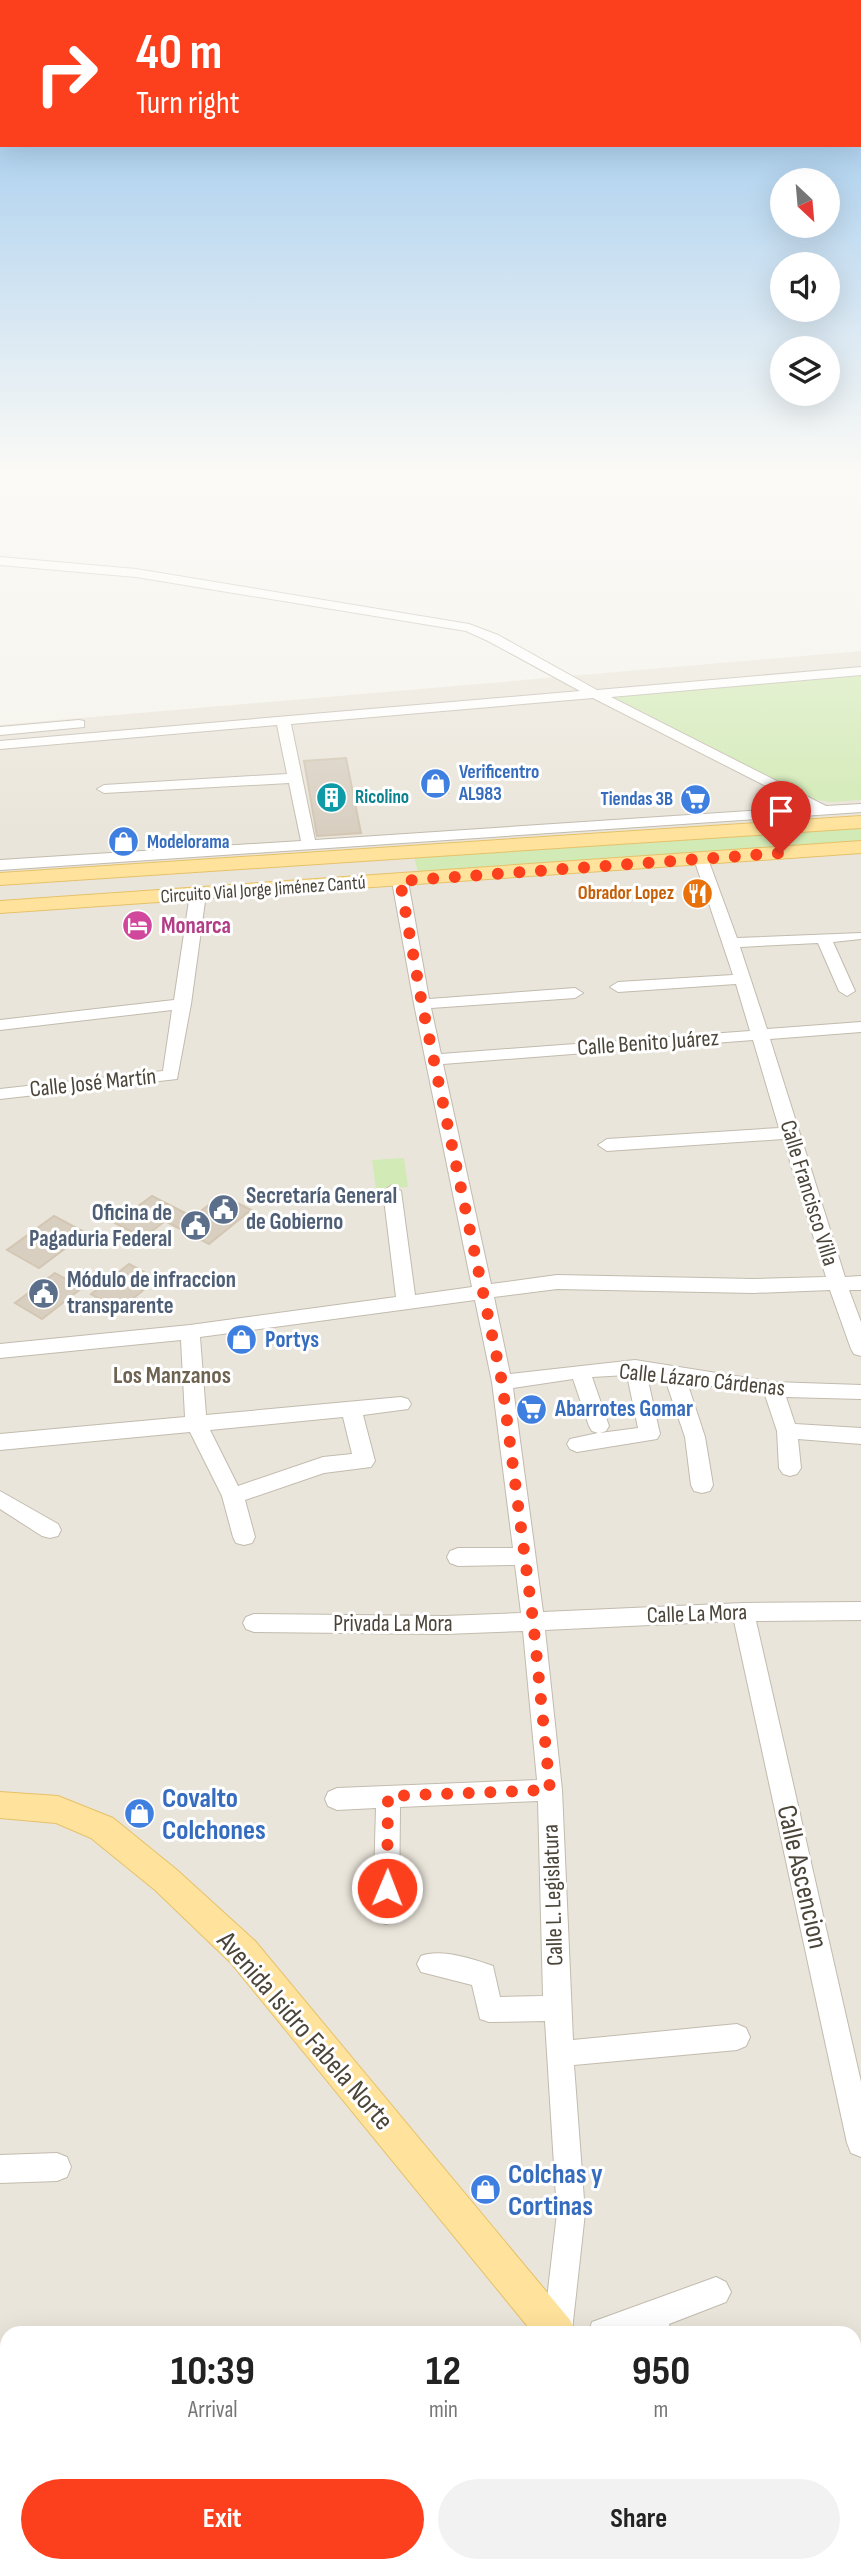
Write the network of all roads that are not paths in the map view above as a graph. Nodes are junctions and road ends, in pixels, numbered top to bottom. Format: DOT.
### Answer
graph roads {
  1 [pos="245,591"];
  2 [pos="861,658"];
  3 [pos="861,671"];
  4 [pos="572,682"];
  5 [pos="595,694"];
  6 [pos="284,719"];
  7 [pos="0,731"];
  8 [pos="0,745"];
  9 [pos="296,778"];
  10 [pos="104,789"];
  11 [pos="861,808"];
  12 [pos="823,810"];
  13 [pos="721,817"];
  14 [pos="861,822"];
  15 [pos="793,826"];
  16 [pos="309,844"];
  17 [pos="861,847"];
  18 [pos="173,855"];
  19 [pos="375,855"];
  20 [pos="701,859"];
  21 [pos="267,860"];
  22 [pos="0,865"];
  23 [pos="0,879"];
  24 [pos="400,881"];
  25 [pos="266,889"];
  26 [pos="198,894"];
  27 [pos="0,907"];
  28 [pos="856,936"];
  29 [pos="824,939"];
  30 [pos="733,943"];
  31 [pos="744,979"];
  32 [pos="618,987"];
  33 [pos="847,992"];
  34 [pos="575,993"];
  35 [pos="183,1004"];
  36 [pos="422,1004"];
  37 [pos="0,1025"];
  38 [pos="861,1027"];
  39 [pos="762,1034"];
  40 [pos="434,1060"];
  41 [pos="0,1094"];
  42 [pos="791,1133"];
  43 [pos="607,1145"];
  44 [pos="392,1191"];
  45 [pos="861,1283"];
  46 [pos="837,1284"];
  47 [pos="481,1293"];
  48 [pos="407,1304"];
  49 [pos="190,1332"];
  50 [pos="861,1349"];
  51 [pos="0,1351"];
  52 [pos="635,1367"];
  53 [pos="580,1371"];
  54 [pos="673,1372"];
  55 [pos="502,1382"];
  56 [pos="774,1389"];
  57 [pos="861,1392"];
  58 [pos="401,1404"];
  59 [pos="351,1407"];
  60 [pos="196,1423"];
  61 [pos="599,1426"];
  62 [pos="787,1431"];
  63 [pos="861,1436"];
  64 [pos="0,1442"];
  65 [pos="577,1444"];
  66 [pos="790,1468"];
  67 [pos="702,1485"];
  68 [pos="233,1496"];
  69 [pos="0,1499"];
  70 [pos="50,1531"];
  71 [pos="244,1537"];
  72 [pos="523,1556"];
  73 [pos="458,1557"];
  74 [pos="861,1611"];
  75 [pos="743,1612"];
  76 [pos="533,1620"];
  77 [pos="254,1623"];
  78 [pos="550,1790"];
  79 [pos="388,1796"];
  80 [pos="337,1799"];
  81 [pos="0,1805"];
  82 [pos="386,1912"];
  83 [pos="430,1965"];
  84 [pos="557,2008"];
  85 [pos="737,2037"];
  86 [pos="559,2054"];
  87 [pos="861,2143"];
  88 [pos="57,2167"];
  89 [pos="0,2169"];
  90 [pos="716,2292"];
  91 [pos="654,2324"];
  92 [pos="551,2326"];
  93 [pos="558,2326"];
  1 -- 4 [label="street"];
  2 -- 4 [label="street"];
  3 -- 5 [label="street"];
  4 -- 5 [label="street"];
  4 -- 7 [label="street"];
  5 -- 6 [label="street"];
  5 -- 12 [label="street"];
  6 -- 8 [label="street"];
  6 -- 9 [label="street"];
  9 -- 10 [label="street"];
  9 -- 16 [label="street"];
  11 -- 12 [label="street, Circuito Vial Jorge Jiménez Cantú"];
  12 -- 13 [label="street, Circuito Vial Jorge Jiménez Cantú"];
  13 -- 15 [label="main road"];
  13 -- 16 [label="street, Circuito Vial Jorge Jiménez Cantú"];
  14 -- 15 [label="main road, Circuito Vial Jorge Jiménez Cantú"];
  15 -- 19 [label="main road, Circuito Vial Jorge Jiménez Cantú"];
  16 -- 18 [label="street, Circuito Vial Jorge Jiménez Cantú"];
  17 -- 20 [label="main road, Circuito Vial Jorge Jiménez Cantú"];
  18 -- 21 [label="main road"];
  18 -- 22 [label="street, Circuito Vial Jorge Jiménez Cantú"];
  19 -- 21 [label="main road, Circuito Vial Jorge Jiménez Cantú"];
  19 -- 25 [label="main road"];
  20 -- 24 [label="main road, Circuito Vial Jorge Jiménez Cantú"];
  20 -- 30 [label="street, Calle Francisco Villa"];
  21 -- 23 [label="main road, Circuito Vial Jorge Jiménez Cantú"];
  24 -- 25 [label="main road, Circuito Vial Jorge Jiménez Cantú"];
  24 -- 36 [label="street, Calle L. Legislatura"];
  25 -- 26 [label="main road, Circuito Vial Jorge Jiménez Cantú"];
  26 -- 27 [label="main road, Circuito Vial Jorge Jiménez Cantú"];
  26 -- 35 [label="street, Calle José Martín"];
  28 -- 29 [label="street"];
  29 -- 30 [label="street"];
  29 -- 33 [label="street"];
  30 -- 31 [label="street, Calle Francisco Villa"];
  31 -- 32 [label="street"];
  31 -- 39 [label="street, Calle Francisco Villa"];
  34 -- 36 [label="street"];
  35 -- 37 [label="street"];
  35 -- 41 [label="street, Calle José Martín"];
  36 -- 40 [label="street, Calle L. Legislatura"];
  38 -- 39 [label="street, Calle Benito Juárez"];
  39 -- 40 [label="street, Calle Benito Juárez"];
  39 -- 42 [label="street, Calle Francisco Villa"];
  40 -- 47 [label="street, Calle L. Legislatura"];
  42 -- 43 [label="street"];
  42 -- 46 [label="street, Calle Francisco Villa"];
  44 -- 48 [label="street"];
  45 -- 46 [label="street"];
  46 -- 47 [label="street"];
  46 -- 50 [label="street, Calle Francisco Villa"];
  47 -- 48 [label="street"];
  47 -- 55 [label="street, Calle L. Legislatura"];
  48 -- 49 [label="street"];
  49 -- 51 [label="street"];
  49 -- 60 [label="street"];
  52 -- 53 [label="street, Calle Lázaro Cárdenas"];
  52 -- 54 [label="street, Calle Lázaro Cárdenas"];
  52 -- 65 [label="street"];
  53 -- 55 [label="street, Calle Lázaro Cárdenas"];
  53 -- 61 [label="street"];
  54 -- 56 [label="street, Calle Lázaro Cárdenas"];
  54 -- 67 [label="street"];
  55 -- 72 [label="street, Calle L. Legislatura"];
  56 -- 57 [label="street, Calle Lázaro Cárdenas"];
  56 -- 62 [label="street"];
  58 -- 59 [label="street"];
  59 -- 60 [label="street"];
  59 -- 68 [label="street"];
  60 -- 64 [label="street"];
  60 -- 68 [label="street"];
  62 -- 63 [label="street"];
  62 -- 66 [label="street"];
  68 -- 71 [label="street"];
  69 -- 70 [label="street"];
  72 -- 73 [label="street"];
  72 -- 76 [label="street, Calle L. Legislatura"];
  74 -- 75 [label="street, Calle La Mora"];
  75 -- 76 [label="street, Calle La Mora"];
  75 -- 87 [label="street, Calle Ascencion"];
  76 -- 77 [label="street, Privada La Mora"];
  76 -- 78 [label="street, Calle L. Legislatura"];
  78 -- 79 [label="street"];
  78 -- 84 [label="street, Calle L. Legislatura"];
  79 -- 80 [label="street"];
  79 -- 82 [label="street"];
  81 -- 92 [label="main road, Avenida Isidro Fabela Norte"];
  83 -- 84 [label="street"];
  84 -- 86 [label="street, Calle L. Legislatura"];
  85 -- 86 [label="street"];
  86 -- 93 [label="street, Calle L. Legislatura"];
  88 -- 89 [label="street"];
  90 -- 91 [label="street"];
}
